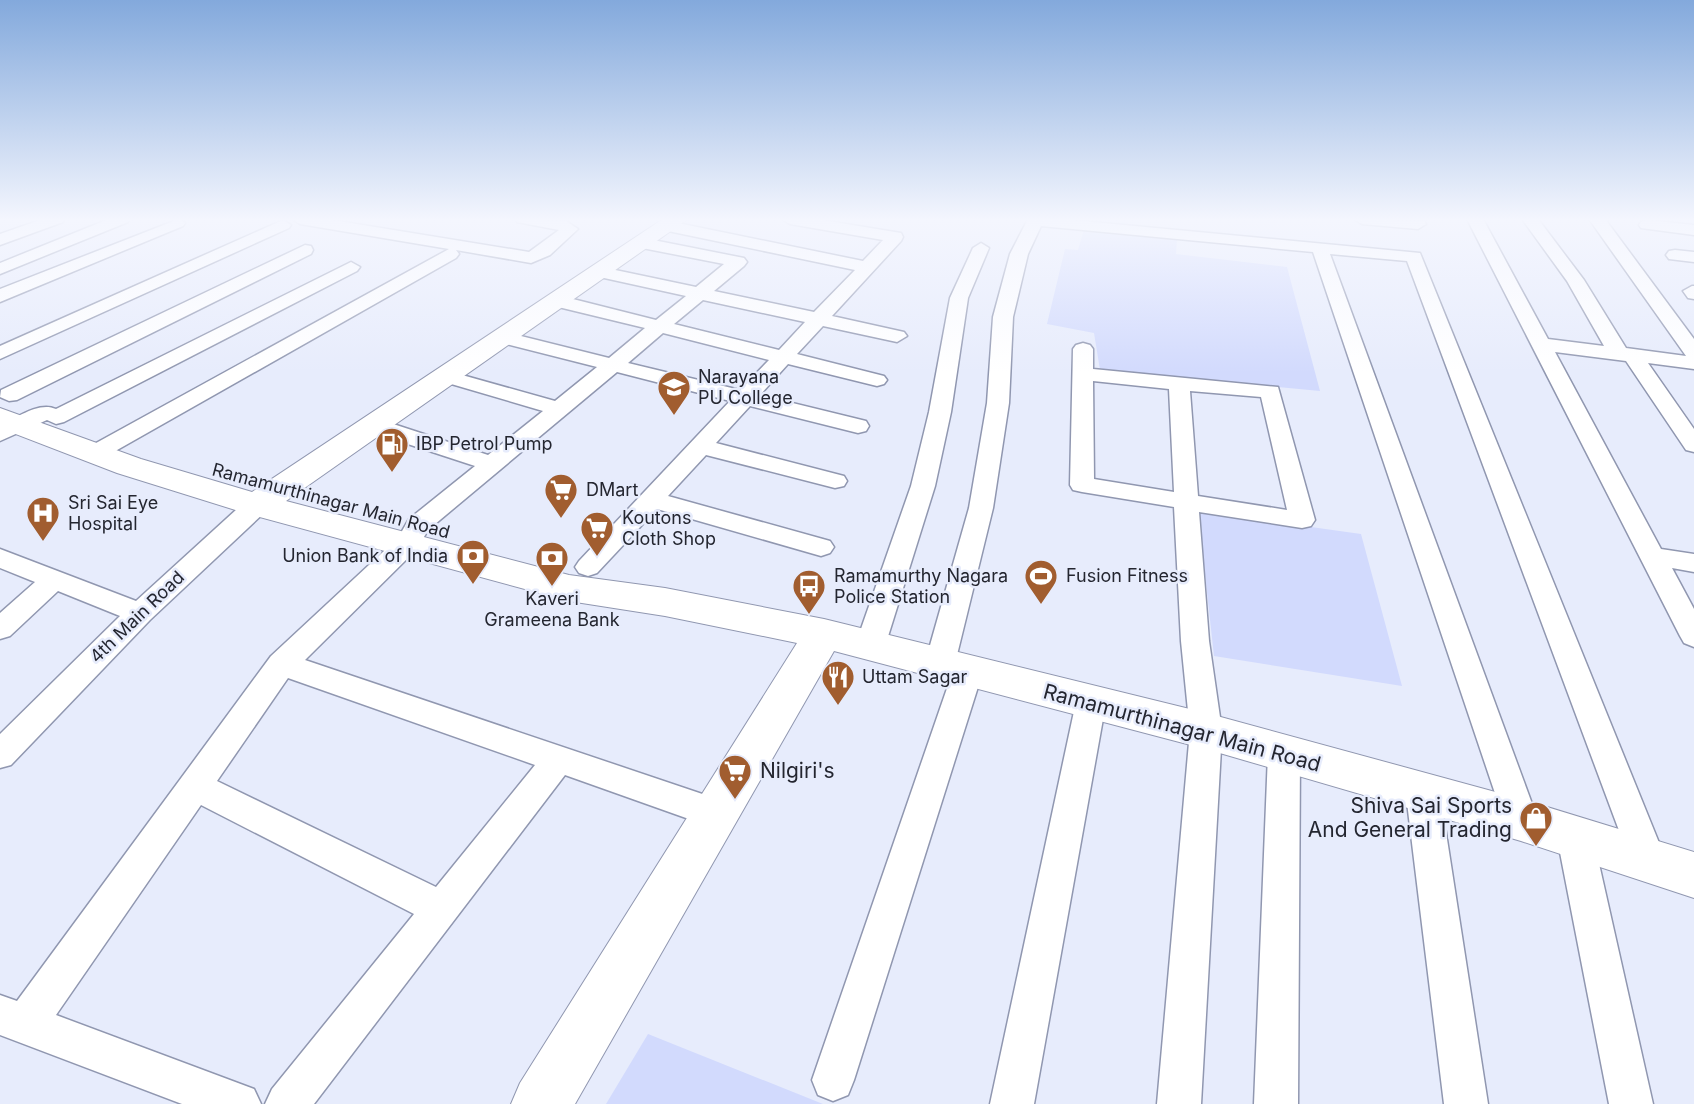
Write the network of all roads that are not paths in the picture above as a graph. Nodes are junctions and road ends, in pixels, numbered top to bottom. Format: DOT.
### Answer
graph roads {
  1 [pos="62,271"];
  2 [pos="184,271"];
  3 [pos="269,271"];
  4 [pos="343,271"];
  5 [pos="421,271"];
  6 [pos="728,271"];
  7 [pos="864,271"];
  8 [pos="971,271"];
  9 [pos="1015,271"];
  10 [pos="1328,271"];
  11 [pos="1419,271"];
  12 [pos="1502,271"];
  13 [pos="1568,271"];
  14 [pos="1634,271"];
  15 [pos="601,272"];
  16 [pos="701,293"];
  17 [pos="0,296"];
  18 [pos="557,302"];
  19 [pos="819,319"];
  20 [pos="660,327"];
  21 [pos="897,336"];
  22 [pos="505,338"];
  23 [pos="1541,344"];
  24 [pos="0,353"];
  25 [pos="1694,353"];
  26 [pos="1625,355"];
  27 [pos="783,357"];
  28 [pos="1694,363"];
  29 [pos="615,365"];
  30 [pos="448,377"];
  31 [pos="877,380"];
  32 [pos="1179,383"];
  33 [pos="745,398"];
  34 [pos="1667,404"];
  35 [pos="1694,408"];
  36 [pos="559,409"];
  37 [pos="19,413"];
  38 [pos="376,426"];
  39 [pos="858,426"];
  40 [pos="1694,445"];
  41 [pos="700,446"];
  42 [pos="107,447"];
  43 [pos="492,464"];
  44 [pos="835,481"];
  45 [pos="270,497"];
  46 [pos="651,499"];
  47 [pos="1188,504"];
  48 [pos="413,534"];
  49 [pos="821,547"];
  50 [pos="1652,556"];
  51 [pos="0,558"];
  52 [pos="1694,564"];
  53 [pos="588,567"];
  54 [pos="54,579"];
  55 [pos="665,601"];
  56 [pos="139,613"];
  57 [pos="0,629"];
  58 [pos="1694,636"];
  59 [pos="847,640"];
  60 [pos="282,664"];
  61 [pos="954,667"];
  62 [pos="1091,702"];
  63 [pos="1206,732"];
  64 [pos="1284,754"];
  65 [pos="0,755"];
  66 [pos="558,760"];
  67 [pos="195,786"];
  68 [pos="1423,794"];
  69 [pos="717,814"];
  70 [pos="1521,820"];
  71 [pos="1575,837"];
  72 [pos="1648,860"];
  73 [pos="1694,874"];
  74 [pos="442,909"];
  75 [pos="12,1020"];
  76 [pos="833,1080"];
  77 [pos="239,1104"];
  78 [pos="287,1104"];
  79 [pos="541,1104"];
  80 [pos="1012,1104"];
  81 [pos="1179,1104"];
  82 [pos="1276,1104"];
  83 [pos="1466,1104"];
  84 [pos="1631,1104"];
  1 -- 17 [label="street"];
  2 -- 24 [label="street"];
  3 -- 37 [label="street"];
  4 -- 37 [label="street"];
  5 -- 42 [label="street"];
  6 -- 16 [label="street"];
  7 -- 19 [label="street"];
  8 -- 59 [label="street"];
  9 -- 61 [label="street"];
  10 -- 70 [label="street"];
  11 -- 72 [label="street"];
  12 -- 23 [label="street"];
  13 -- 26 [label="street"];
  14 -- 25 [label="street"];
  15 -- 16 [label="street"];
  15 -- 18 [label="main road"];
  16 -- 19 [label="street"];
  16 -- 20 [label="street"];
  18 -- 20 [label="street"];
  18 -- 22 [label="main road"];
  19 -- 21 [label="street"];
  19 -- 27 [label="street"];
  20 -- 27 [label="street"];
  20 -- 29 [label="street"];
  22 -- 29 [label="street"];
  22 -- 30 [label="main road"];
  23 -- 26 [label="street"];
  23 -- 50 [label="street"];
  26 -- 28 [label="street"];
  26 -- 34 [label="street"];
  27 -- 31 [label="street"];
  27 -- 33 [label="street"];
  29 -- 33 [label="street"];
  29 -- 36 [label="street"];
  30 -- 36 [label="street"];
  30 -- 38 [label="main road"];
  32 -- 47 [label="street"];
  32 -- 47 [label="street"];
  32 -- 47 [label="street"];
  33 -- 39 [label="street"];
  33 -- 41 [label="street"];
  34 -- 35 [label="street"];
  34 -- 40 [label="street"];
  36 -- 43 [label="street"];
  37 -- 42 [label="main road, Ramamurthinagar Main Road"];
  38 -- 43 [label="street"];
  38 -- 45 [label="main road"];
  41 -- 44 [label="street"];
  41 -- 46 [label="street"];
  42 -- 45 [label="main road, Ramamurthinagar Main Road"];
  43 -- 48 [label="street"];
  45 -- 48 [label="main road, Ramamurthinagar Main Road"];
  45 -- 56 [label="street, 4th Main Road"];
  46 -- 49 [label="street"];
  46 -- 53 [label="street"];
  47 -- 63 [label="street"];
  48 -- 53 [label="main road, Ramamurthinagar Main Road"];
  48 -- 55 [label="main road, Ramamurthinagar Main Road"];
  48 -- 60 [label="street"];
  50 -- 52 [label="street"];
  50 -- 58 [label="street"];
  51 -- 54 [label="street"];
  53 -- 55 [label="main road, Ramamurthinagar Main Road"];
  54 -- 56 [label="street"];
  54 -- 57 [label="street"];
  55 -- 59 [label="main road, Ramamurthinagar Main Road"];
  56 -- 65 [label="street, 4th Main Road"];
  59 -- 61 [label="main road, Ramamurthinagar Main Road"];
  59 -- 69 [label="main road"];
  60 -- 66 [label="street"];
  60 -- 67 [label="street"];
  61 -- 62 [label="main road, Ramamurthinagar Main Road"];
  61 -- 76 [label="street"];
  62 -- 63 [label="main road, Ramamurthinagar Main Road"];
  62 -- 80 [label="street"];
  63 -- 64 [label="main road, Ramamurthinagar Main Road"];
  63 -- 81 [label="street"];
  64 -- 68 [label="main road, Ramamurthinagar Main Road"];
  64 -- 82 [label="street"];
  66 -- 69 [label="street"];
  66 -- 74 [label="street"];
  67 -- 74 [label="street"];
  67 -- 75 [label="street"];
  68 -- 70 [label="main road, Ramamurthinagar Main Road"];
  68 -- 83 [label="street"];
  69 -- 79 [label="main road"];
  70 -- 71 [label="main road, Ramamurthinagar Main Road"];
  71 -- 72 [label="main road, Ramamurthinagar Main Road"];
  71 -- 84 [label="street"];
  72 -- 73 [label="main road, Ramamurthinagar Main Road"];
  74 -- 78 [label="street"];
  75 -- 77 [label="street"];
}
